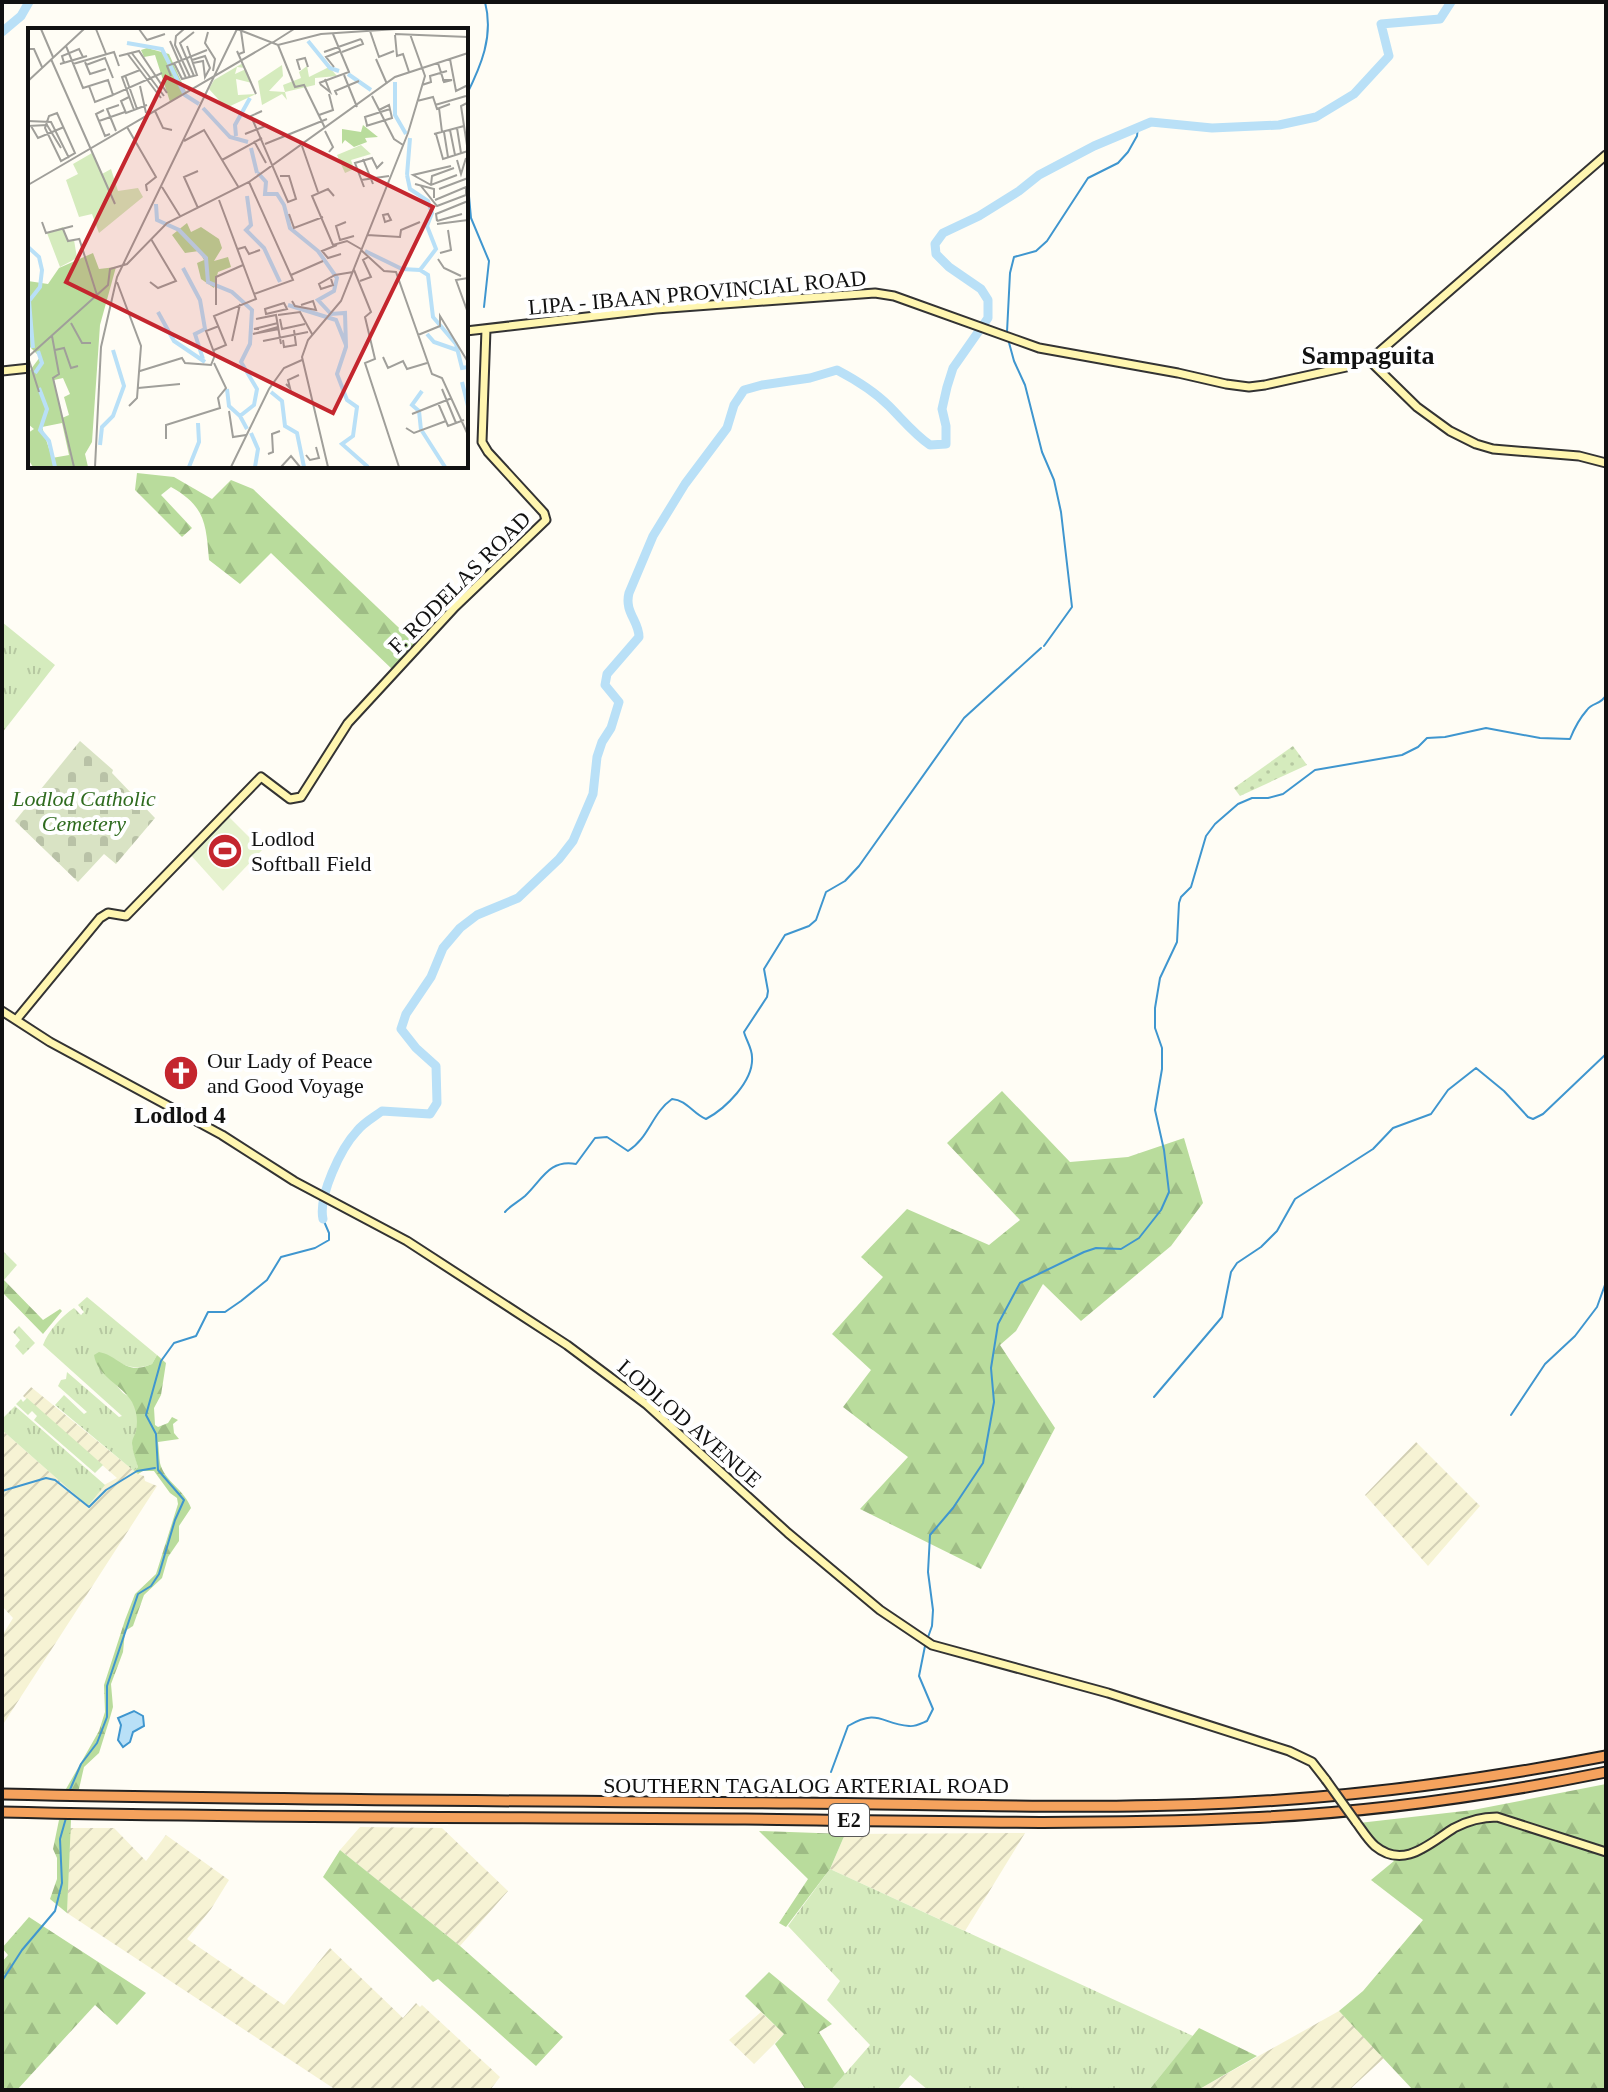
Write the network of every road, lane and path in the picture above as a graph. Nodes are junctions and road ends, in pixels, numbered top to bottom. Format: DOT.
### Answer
graph roads {
  1 [pos="1606,155"];
  2 [pos="486,329"];
  3 [pos="468,331"];
  4 [pos="1368,359"];
  5 [pos="28,368"];
  6 [pos="2,371"];
  7 [pos="1606,463"];
  8 [pos="2,1011"];
  9 [pos="16,1020"];
  10 [pos="1606,1756"];
  11 [pos="1606,1772"];
  12 [pos="2,1794"];
  13 [pos="2,1812"];
  14 [pos="1606,1852"];
  1 -- 4 [label="main road, LIPA - IBAAN PROVINCIAL ROAD"];
  2 -- 3 [label="main road, LIPA - IBAAN PROVINCIAL ROAD"];
  2 -- 4 [label="main road, LIPA - IBAAN PROVINCIAL ROAD"];
  2 -- 9 [label="main road, F. RODELAS ROAD"];
  4 -- 7 [label="main road"];
  5 -- 6 [label="main road"];
  8 -- 9 [label="main road, LODLOD AVENUE"];
  9 -- 14 [label="main road, LODLOD AVENUE, bridge"];
  10 -- 12 [label="highway, SOUTHERN TAGALOG ARTERIAL ROAD / E2"];
  11 -- 13 [label="highway, SOUTHERN TAGALOG ARTERIAL ROAD / E2"];
}
